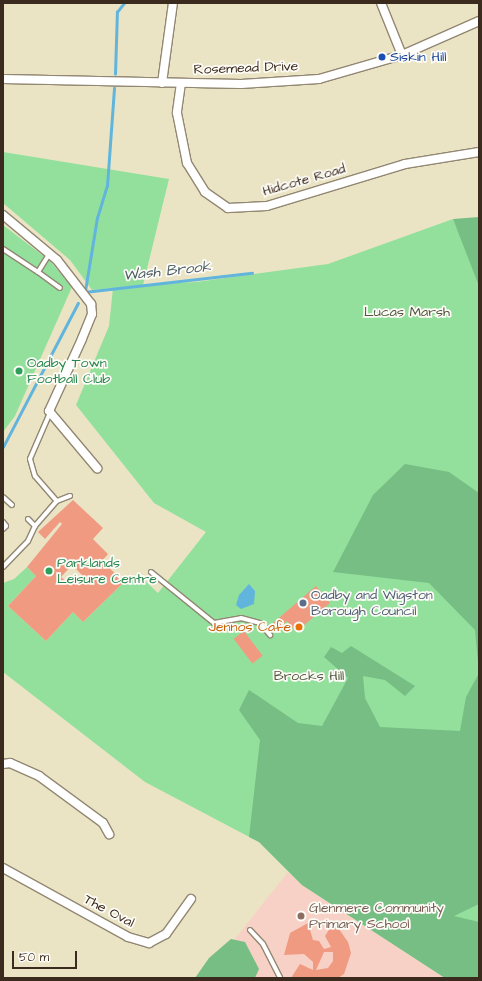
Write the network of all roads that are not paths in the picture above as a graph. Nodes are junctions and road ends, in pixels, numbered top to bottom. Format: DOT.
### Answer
graph roads {
  1 [pos="173,3"];
  2 [pos="381,3"];
  3 [pos="479,21"];
  4 [pos="402,55"];
  5 [pos="3,79"];
  6 [pos="162,83"];
  7 [pos="181,83"];
  8 [pos="479,152"];
  9 [pos="3,215"];
  10 [pos="3,249"];
  11 [pos="50,253"];
  12 [pos="38,272"];
  13 [pos="60,288"];
  14 [pos="49,415"];
  15 [pos="97,468"];
  16 [pos="70,496"];
  17 [pos="3,497"];
  18 [pos="57,502"];
  19 [pos="12,505"];
  20 [pos="28,519"];
  21 [pos="3,522"];
  22 [pos="35,526"];
  23 [pos="3,529"];
  24 [pos="3,567"];
  25 [pos="151,572"];
  26 [pos="270,635"];
  27 [pos="3,764"];
  28 [pos="110,834"];
  29 [pos="3,868"];
  30 [pos="191,899"];
  31 [pos="250,930"];
  32 [pos="280,978"];
  1 -- 6 [label="street"];
  2 -- 4 [label="street"];
  3 -- 4 [label="street, Rosemead Drive"];
  4 -- 7 [label="street, Rosemead Drive"];
  5 -- 6 [label="street, Rosemead Drive"];
  6 -- 7 [label="street, Rosemead Drive"];
  7 -- 8 [label="street, Hidcote Road"];
  9 -- 11 [label="street"];
  10 -- 12 [label="lane"];
  11 -- 12 [label="lane"];
  11 -- 14 [label="street"];
  12 -- 13 [label="lane"];
  14 -- 15 [label="street"];
  14 -- 18 [label="lane"];
  16 -- 18 [label="lane"];
  17 -- 19 [label="lane"];
  18 -- 22 [label="lane"];
  20 -- 22 [label="lane"];
  21 -- 23 [label="lane"];
  22 -- 24 [label="lane"];
  25 -- 26 [label="lane"];
  27 -- 28 [label="street"];
  29 -- 30 [label="street, The Oval"];
  31 -- 32 [label="lane"];
}
